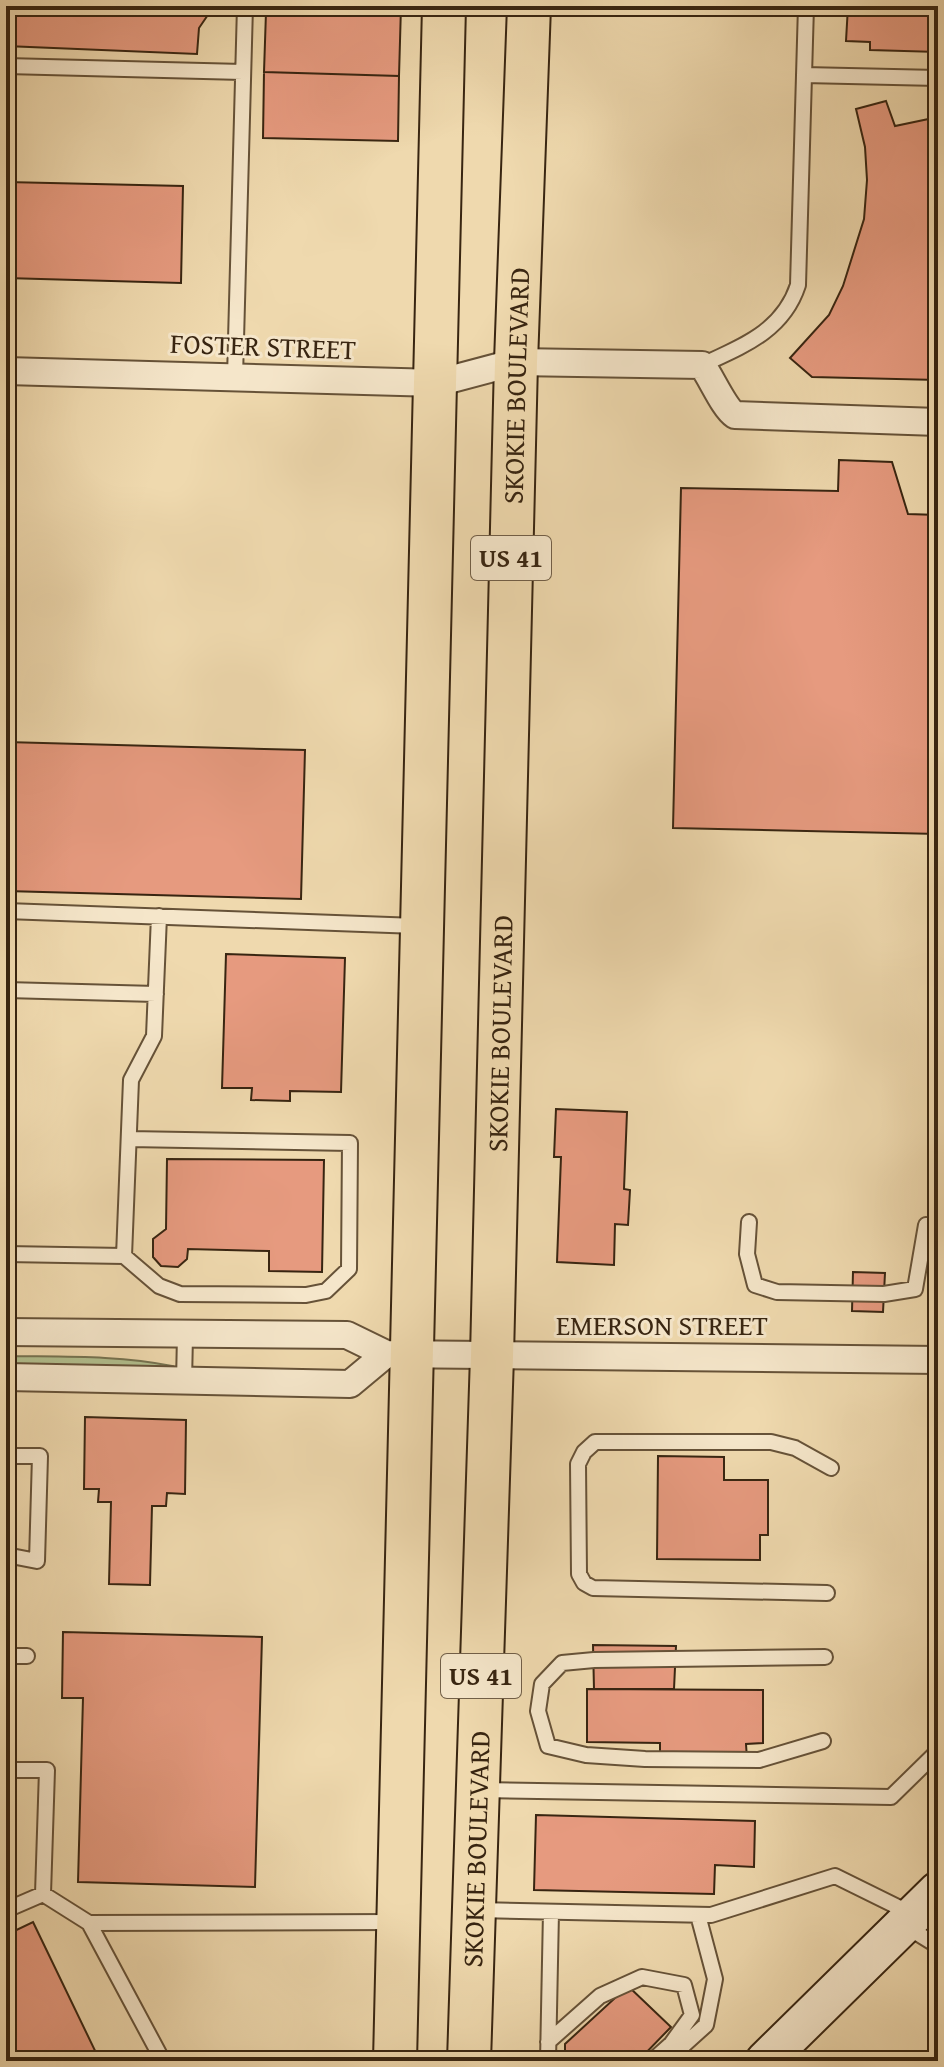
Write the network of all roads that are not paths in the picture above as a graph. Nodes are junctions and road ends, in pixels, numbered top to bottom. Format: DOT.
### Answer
graph roads {
  1 [pos="245,6"];
  2 [pos="444,6"];
  3 [pos="529,6"];
  4 [pos="806,6"];
  5 [pos="6,66"];
  6 [pos="243,72"];
  7 [pos="804,75"];
  8 [pos="938,78"];
  9 [pos="516,362"];
  10 [pos="702,365"];
  11 [pos="6,371"];
  12 [pos="235,377"];
  13 [pos="437,383"];
  14 [pos="938,422"];
  15 [pos="6,911"];
  16 [pos="159,916"];
  17 [pos="422,926"];
  18 [pos="6,990"];
  19 [pos="156,994"];
  20 [pos="129,1139"];
  21 [pos="749,1222"];
  22 [pos="926,1225"];
  23 [pos="6,1254"];
  24 [pos="124,1256"];
  25 [pos="6,1332"];
  26 [pos="185,1335"];
  27 [pos="399,1354"];
  28 [pos="492,1356"];
  29 [pos="938,1360"];
  30 [pos="6,1377"];
  31 [pos="184,1382"];
  32 [pos="6,1456"];
  33 [pos="831,1468"];
  34 [pos="6,1555"];
  35 [pos="827,1593"];
  36 [pos="6,1656"];
  37 [pos="27,1656"];
  38 [pos="825,1657"];
  39 [pos="823,1741"];
  40 [pos="938,1751"];
  41 [pos="6,1770"];
  42 [pos="478,1790"];
  43 [pos="43,1894"];
  44 [pos="6,1910"];
  45 [pos="474,1910"];
  46 [pos="919,1910"];
  47 [pos="551,1912"];
  48 [pos="698,1915"];
  49 [pos="397,1922"];
  50 [pos="89,1923"];
  51 [pos="938,1946"];
  52 [pos="548,2042"];
  53 [pos="163,2061"];
  54 [pos="395,2061"];
  55 [pos="469,2061"];
  56 [pos="548,2061"];
  57 [pos="652,2061"];
  58 [pos="666,2061"];
  59 [pos="765,2061"];
  1 -- 6 [label="lane"];
  2 -- 13 [label="main road, US 41"];
  3 -- 9 [label="main road, SKOKIE BOULEVARD / US 41"];
  4 -- 7 [label="lane"];
  5 -- 6 [label="lane"];
  6 -- 12 [label="lane"];
  7 -- 8 [label="lane"];
  7 -- 10 [label="lane"];
  9 -- 10 [label="street, FOSTER STREET"];
  9 -- 13 [label="street, FOSTER STREET"];
  9 -- 28 [label="main road, SKOKIE BOULEVARD / US 41"];
  10 -- 14 [label="street"];
  11 -- 12 [label="street, FOSTER STREET"];
  12 -- 13 [label="street, FOSTER STREET"];
  13 -- 17 [label="main road, US 41"];
  15 -- 16 [label="lane"];
  16 -- 17 [label="lane"];
  16 -- 19 [label="lane"];
  17 -- 27 [label="main road, US 41"];
  18 -- 19 [label="lane"];
  19 -- 20 [label="lane"];
  20 -- 24 [label="lane"];
  20 -- 24 [label="lane"];
  21 -- 22 [label="lane"];
  23 -- 24 [label="lane"];
  25 -- 26 [label="street, EMERSON STREET"];
  26 -- 27 [label="street, EMERSON STREET"];
  26 -- 31 [label="lane"];
  27 -- 28 [label="street, EMERSON STREET"];
  27 -- 31 [label="street"];
  27 -- 49 [label="main road, US 41"];
  28 -- 29 [label="street, EMERSON STREET"];
  28 -- 42 [label="main road, SKOKIE BOULEVARD / US 41"];
  30 -- 31 [label="street"];
  32 -- 34 [label="lane"];
  33 -- 35 [label="lane"];
  36 -- 37 [label="lane"];
  38 -- 39 [label="lane"];
  40 -- 42 [label="lane"];
  41 -- 43 [label="lane"];
  42 -- 45 [label="main road, SKOKIE BOULEVARD / US 41"];
  43 -- 44 [label="lane"];
  43 -- 50 [label="lane"];
  45 -- 47 [label="lane"];
  45 -- 55 [label="main road, SKOKIE BOULEVARD / US 41"];
  46 -- 48 [label="lane"];
  46 -- 51 [label="lane"];
  46 -- 59 [label="main road"];
  47 -- 48 [label="lane"];
  47 -- 52 [label="lane"];
  48 -- 58 [label="lane"];
  49 -- 50 [label="lane"];
  49 -- 54 [label="main road, US 41"];
  50 -- 53 [label="lane"];
  52 -- 56 [label="lane"];
  52 -- 57 [label="lane"];
}
